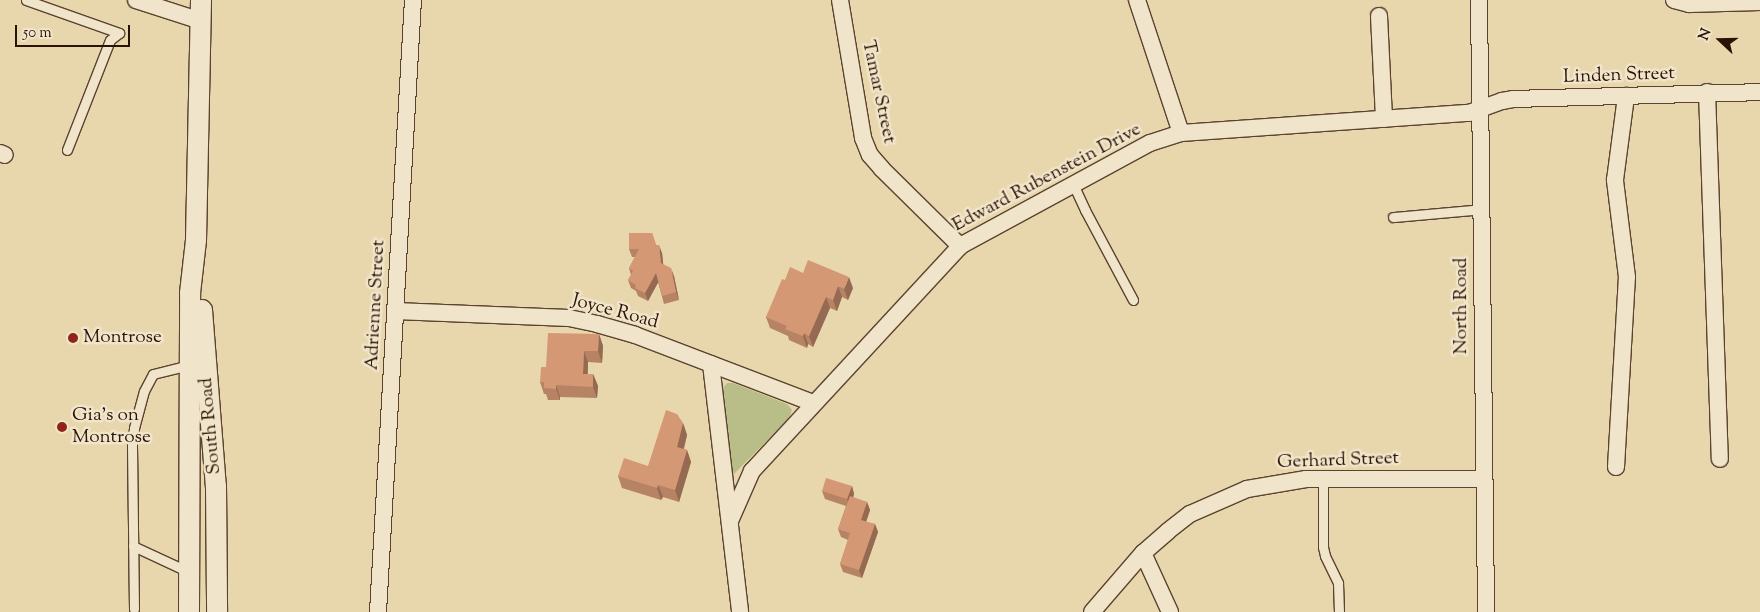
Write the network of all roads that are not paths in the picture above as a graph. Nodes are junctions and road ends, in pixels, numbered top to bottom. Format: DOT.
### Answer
graph roads {
  1 [pos="26,0"];
  2 [pos="136,0"];
  3 [pos="201,0"];
  4 [pos="413,0"];
  5 [pos="840,0"];
  6 [pos="1137,0"];
  7 [pos="1479,0"];
  8 [pos="1674,0"];
  9 [pos="1760,2"];
  10 [pos="1379,16"];
  11 [pos="201,21"];
  12 [pos="1707,92"];
  13 [pos="1760,92"];
  14 [pos="1626,96"];
  15 [pos="1481,110"];
  16 [pos="1384,119"];
  17 [pos="1181,132"];
  18 [pos="67,150"];
  19 [pos="1073,184"];
  20 [pos="1482,209"];
  21 [pos="1393,217"];
  22 [pos="196,240"];
  23 [pos="960,246"];
  24 [pos="1133,300"];
  25 [pos="395,311"];
  26 [pos="711,364"];
  27 [pos="189,365"];
  28 [pos="813,403"];
  29 [pos="1720,459"];
  30 [pos="1616,467"];
  31 [pos="1323,479"];
  32 [pos="1483,479"];
  33 [pos="730,521"];
  34 [pos="133,546"];
  35 [pos="1143,553"];
  36 [pos="190,572"];
  37 [pos="134,609"];
  38 [pos="189,612"];
  39 [pos="217,612"];
  40 [pos="378,612"];
  41 [pos="740,612"];
  42 [pos="1092,612"];
  43 [pos="1170,612"];
  44 [pos="1339,612"];
  45 [pos="1486,612"];
  1 -- 18 [label="lane"];
  2 -- 11 [label="street"];
  3 -- 11 [label="street, South Road"];
  4 -- 25 [label="street, Adrienne Street"];
  5 -- 23 [label="street, Tamar Street"];
  6 -- 17 [label="street"];
  7 -- 15 [label="street, North Road"];
  8 -- 9 [label="street"];
  10 -- 16 [label="street"];
  11 -- 22 [label="street, South Road"];
  12 -- 13 [label="street, Linden Street"];
  12 -- 14 [label="street, Linden Street"];
  12 -- 29 [label="street"];
  14 -- 15 [label="street, Linden Street"];
  14 -- 30 [label="street"];
  15 -- 16 [label="street, Edward Rubenstein Drive"];
  15 -- 20 [label="street, North Road"];
  16 -- 17 [label="street, Edward Rubenstein Drive"];
  17 -- 19 [label="street, Edward Rubenstein Drive"];
  19 -- 23 [label="street, Edward Rubenstein Drive"];
  19 -- 24 [label="lane"];
  20 -- 21 [label="lane"];
  20 -- 32 [label="street, North Road"];
  22 -- 27 [label="street, South Road"];
  22 -- 39 [label="street, South Road"];
  23 -- 28 [label="street, Edward Rubenstein Drive"];
  25 -- 26 [label="street, Joyce Road"];
  25 -- 40 [label="street, Adrienne Street"];
  26 -- 28 [label="street, Joyce Road"];
  26 -- 33 [label="street"];
  27 -- 34 [label="lane"];
  27 -- 36 [label="street, South Road"];
  28 -- 33 [label="street, Edward Rubenstein Drive"];
  31 -- 32 [label="street, Gerhard Street"];
  31 -- 35 [label="street, Gerhard Street"];
  31 -- 44 [label="lane"];
  32 -- 45 [label="street, North Road"];
  33 -- 41 [label="street"];
  34 -- 36 [label="lane"];
  34 -- 37 [label="lane"];
  35 -- 42 [label="street, Gerhard Street"];
  35 -- 43 [label="street"];
  36 -- 38 [label="street, South Road"];
}
